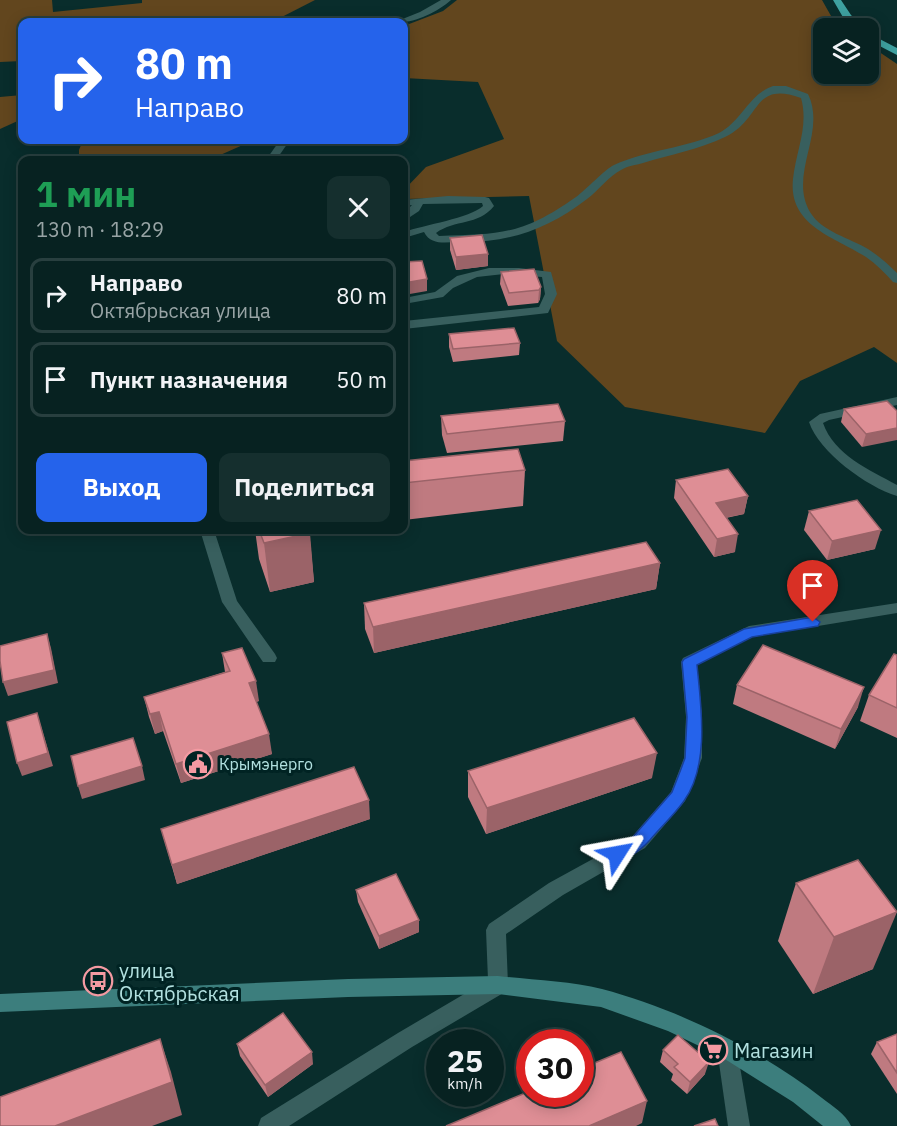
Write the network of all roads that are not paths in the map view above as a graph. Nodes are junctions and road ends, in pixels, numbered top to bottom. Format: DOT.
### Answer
graph roads {
  1 [pos="447,0"];
  2 [pos="837,0"];
  3 [pos="848,18"];
  4 [pos="408,19"];
  5 [pos="879,42"];
  6 [pos="897,52"];
  7 [pos="419,202"];
  8 [pos="408,203"];
  9 [pos="408,215"];
  10 [pos="442,224"];
  11 [pos="408,233"];
  12 [pos="897,280"];
  13 [pos="408,300"];
  14 [pos="408,325"];
  15 [pos="897,401"];
  16 [pos="897,491"];
  17 [pos="208,534"];
  18 [pos="897,608"];
  19 [pos="269,658"];
  20 [pos="498,985"];
  21 [pos="0,1003"];
  22 [pos="727,1049"];
  23 [pos="269,1126"];
  24 [pos="739,1126"];
  25 [pos="840,1126"];
  1 -- 4 [label="street"];
  2 -- 3 [label="highway"];
  5 -- 6 [label="highway"];
  7 -- 8 [label="street"];
  7 -- 9 [label="street"];
  7 -- 10 [label="street"];
  10 -- 11 [label="street"];
  10 -- 12 [label="street"];
  13 -- 14 [label="street"];
  15 -- 16 [label="street"];
  17 -- 19 [label="street"];
  18 -- 20 [label="street"];
  20 -- 21 [label="main road"];
  20 -- 22 [label="main road"];
  20 -- 23 [label="street"];
  22 -- 24 [label="street"];
  22 -- 25 [label="main road"];
}
